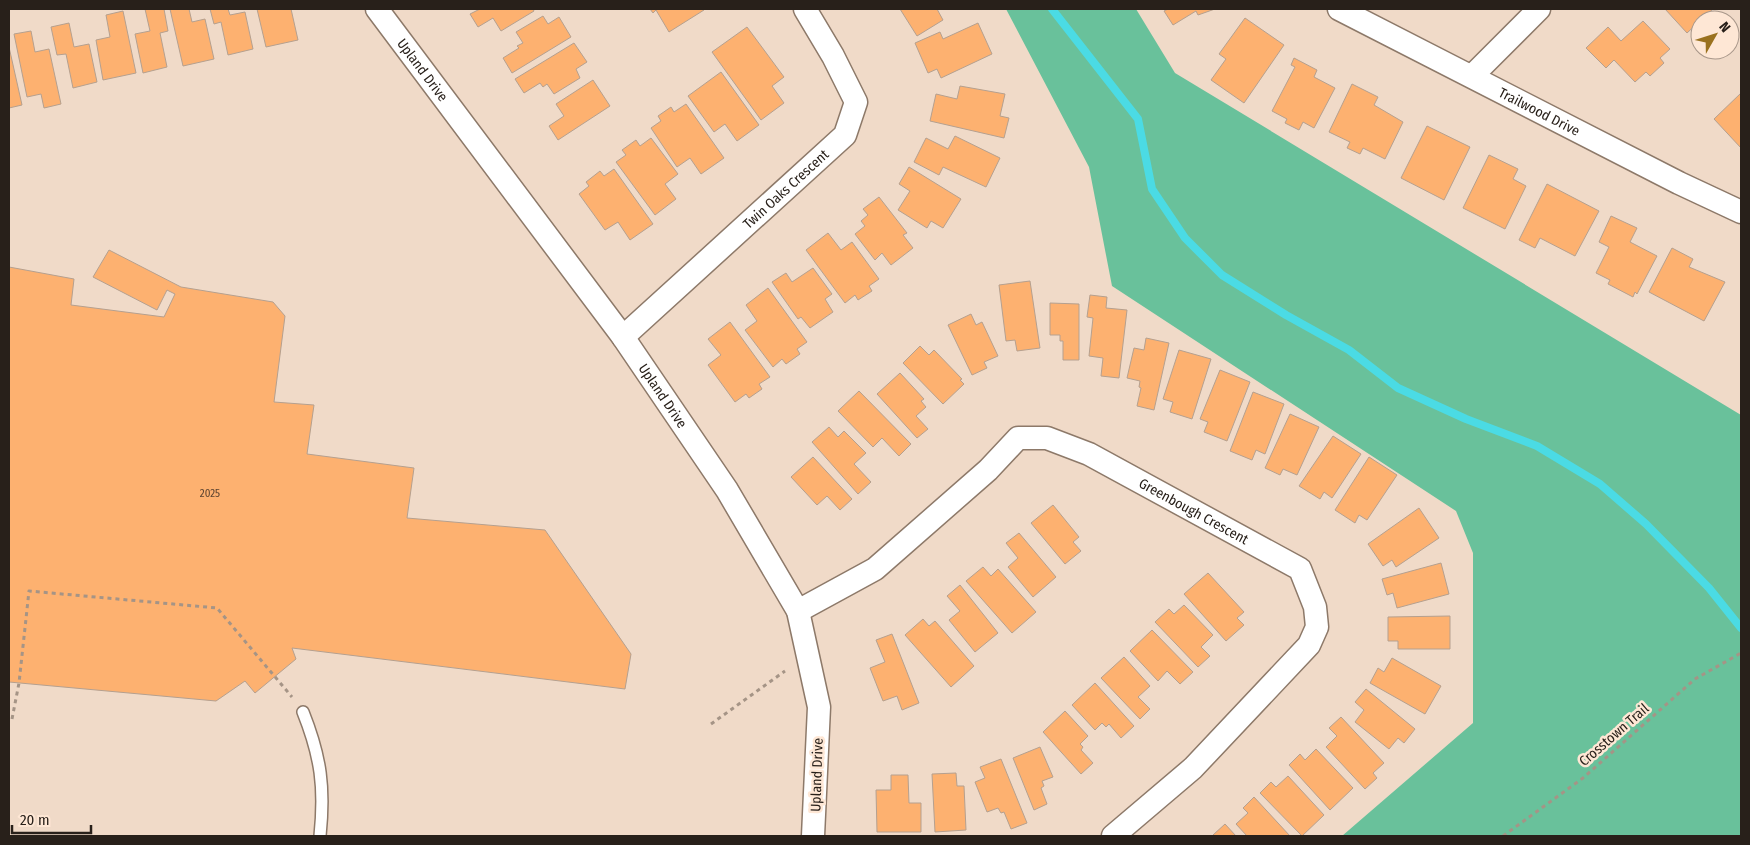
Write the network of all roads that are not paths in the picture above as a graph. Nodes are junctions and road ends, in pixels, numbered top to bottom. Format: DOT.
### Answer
graph roads {
  1 [pos="377,9"];
  2 [pos="805,9"];
  3 [pos="1339,9"];
  4 [pos="1539,9"];
  5 [pos="1472,76"];
  6 [pos="1741,212"];
  7 [pos="623,337"];
  8 [pos="798,611"];
  9 [pos="303,712"];
  10 [pos="320,836"];
  11 [pos="813,836"];
  12 [pos="1113,836"];
  1 -- 7 [label="street, Upland Drive"];
  2 -- 7 [label="street, Twin Oaks Crescent"];
  3 -- 5 [label="street, Trailwood Drive"];
  4 -- 5 [label="street"];
  5 -- 6 [label="street, Trailwood Drive"];
  7 -- 8 [label="street, Upland Drive"];
  8 -- 11 [label="street, Upland Drive"];
  8 -- 12 [label="street, Greenbough Crescent"];
  9 -- 10 [label="lane"];
}
